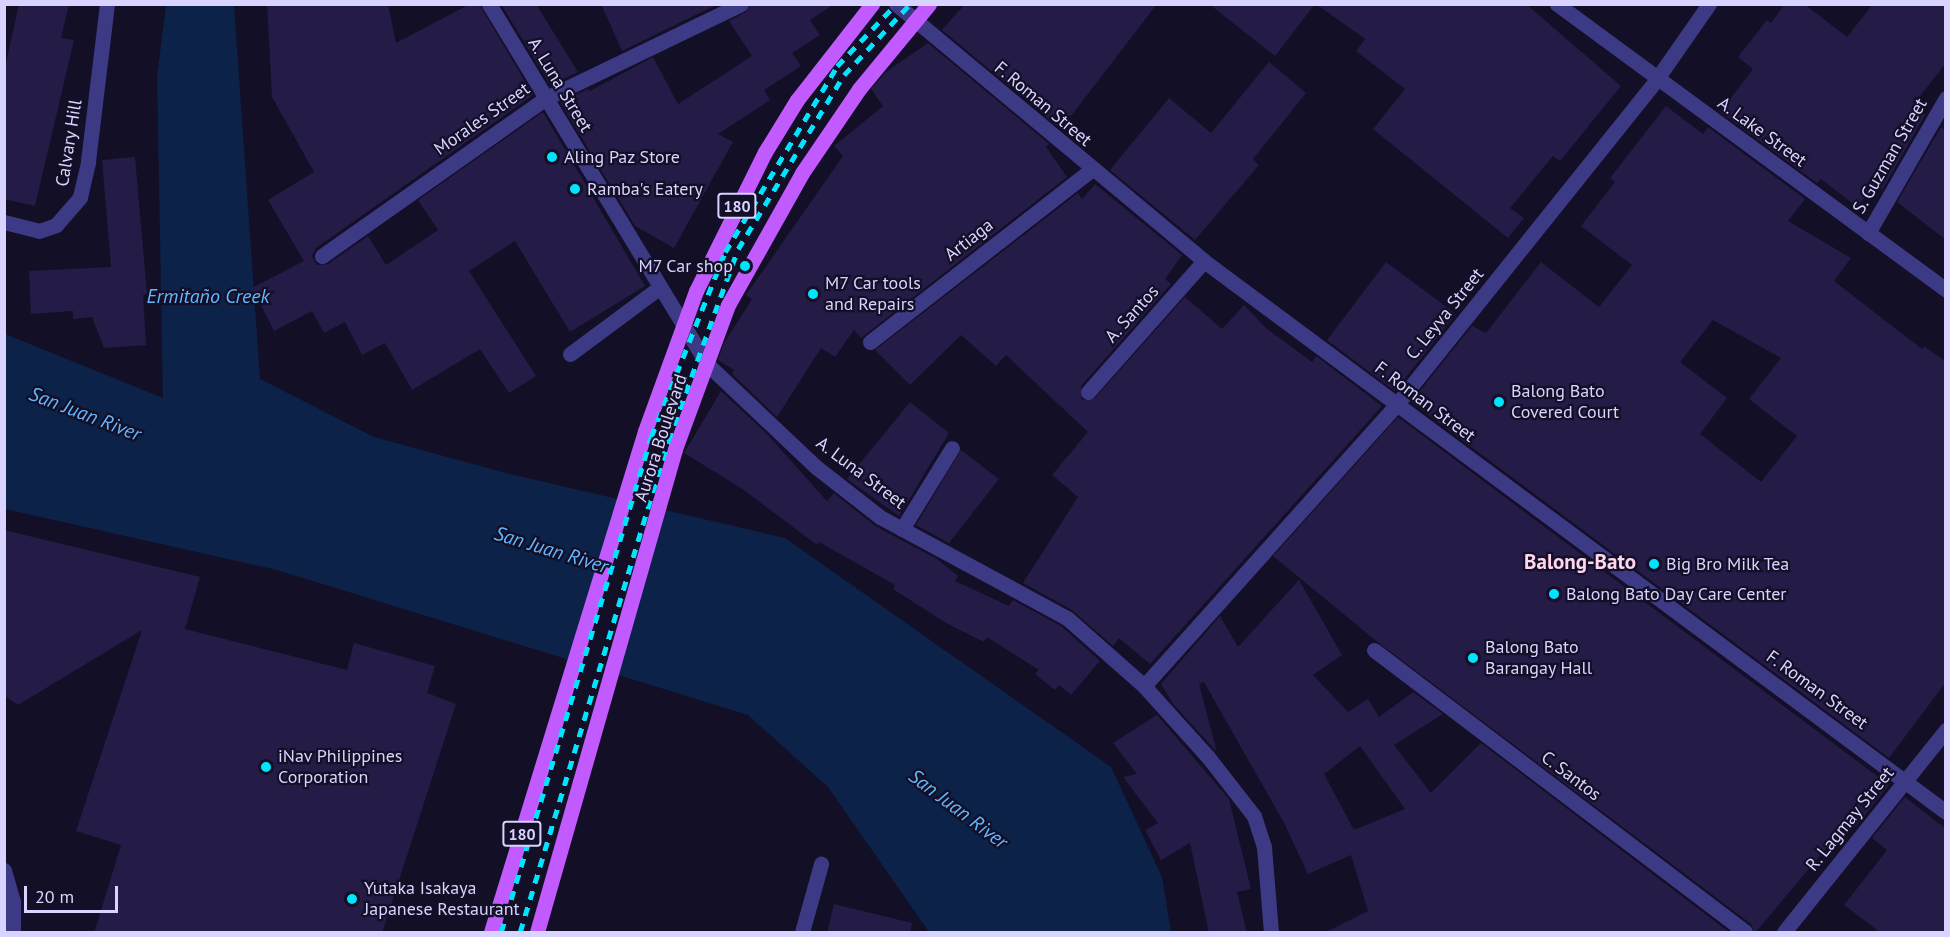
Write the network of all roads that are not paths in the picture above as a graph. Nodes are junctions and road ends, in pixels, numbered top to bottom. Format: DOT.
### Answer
graph roads {
  1 [pos="107,4"];
  2 [pos="489,4"];
  3 [pos="741,4"];
  4 [pos="872,4"];
  5 [pos="896,4"];
  6 [pos="929,4"];
  7 [pos="1557,4"];
  8 [pos="1709,4"];
  9 [pos="914,20"];
  10 [pos="1656,81"];
  11 [pos="546,98"];
  12 [pos="1946,98"];
  13 [pos="1091,170"];
  14 [pos="4,222"];
  15 [pos="1868,233"];
  16 [pos="322,256"];
  17 [pos="1204,261"];
  18 [pos="659,288"];
  19 [pos="1946,290"];
  20 [pos="681,327"];
  21 [pos="870,342"];
  22 [pos="570,354"];
  23 [pos="706,363"];
  24 [pos="1088,392"];
  25 [pos="1396,405"];
  26 [pos="952,448"];
  27 [pos="902,528"];
  28 [pos="1374,650"];
  29 [pos="1144,686"];
  30 [pos="1946,730"];
  31 [pos="1906,780"];
  32 [pos="1946,812"];
  33 [pos="821,864"];
  34 [pos="4,870"];
  35 [pos="13,933"];
  36 [pos="490,933"];
  37 [pos="537,933"];
  38 [pos="802,933"];
  39 [pos="1271,933"];
  40 [pos="1745,933"];
  41 [pos="1784,933"];
  1 -- 14 [label="street, Calvary Hill"];
  2 -- 11 [label="street, A. Luna Street"];
  3 -- 11 [label="street, Morales Street"];
  4 -- 20 [label="main road, Aurora Boulevard / 180"];
  5 -- 9 [label="street, F. Roman Street"];
  6 -- 9 [label="main road, Aurora Boulevard / 180"];
  7 -- 10 [label="street, A. Lake Street"];
  8 -- 10 [label="street, C. Leyva Street"];
  9 -- 13 [label="street, F. Roman Street"];
  9 -- 23 [label="main road, Aurora Boulevard / 180"];
  10 -- 15 [label="street, A. Lake Street"];
  10 -- 25 [label="street, C. Leyva Street"];
  11 -- 16 [label="street, Morales Street"];
  11 -- 18 [label="street, A. Luna Street"];
  12 -- 15 [label="street, S. Guzman Street"];
  13 -- 17 [label="street, F. Roman Street"];
  13 -- 21 [label="street, Artiaga"];
  15 -- 19 [label="street, A. Lake Street"];
  17 -- 24 [label="street, A. Santos"];
  17 -- 25 [label="street, F. Roman Street"];
  18 -- 20 [label="street, A. Luna Street"];
  18 -- 22 [label="street"];
  20 -- 23 [label="street, A. Luna Street"];
  20 -- 36 [label="main road, Aurora Boulevard / 180"];
  23 -- 27 [label="street, A. Luna Street"];
  23 -- 37 [label="main road, Aurora Boulevard / 180"];
  25 -- 29 [label="street, C. Leyva Street"];
  25 -- 31 [label="street, F. Roman Street"];
  26 -- 27 [label="street"];
  27 -- 29 [label="street, A. Luna Street"];
  28 -- 40 [label="street, C. Santos"];
  29 -- 39 [label="street, A. Luna Street"];
  30 -- 31 [label="street, R. Lagmay Street"];
  31 -- 32 [label="street, F. Roman Street"];
  31 -- 41 [label="street, R. Lagmay Street"];
  33 -- 38 [label="street"];
  34 -- 35 [label="street"];
}
